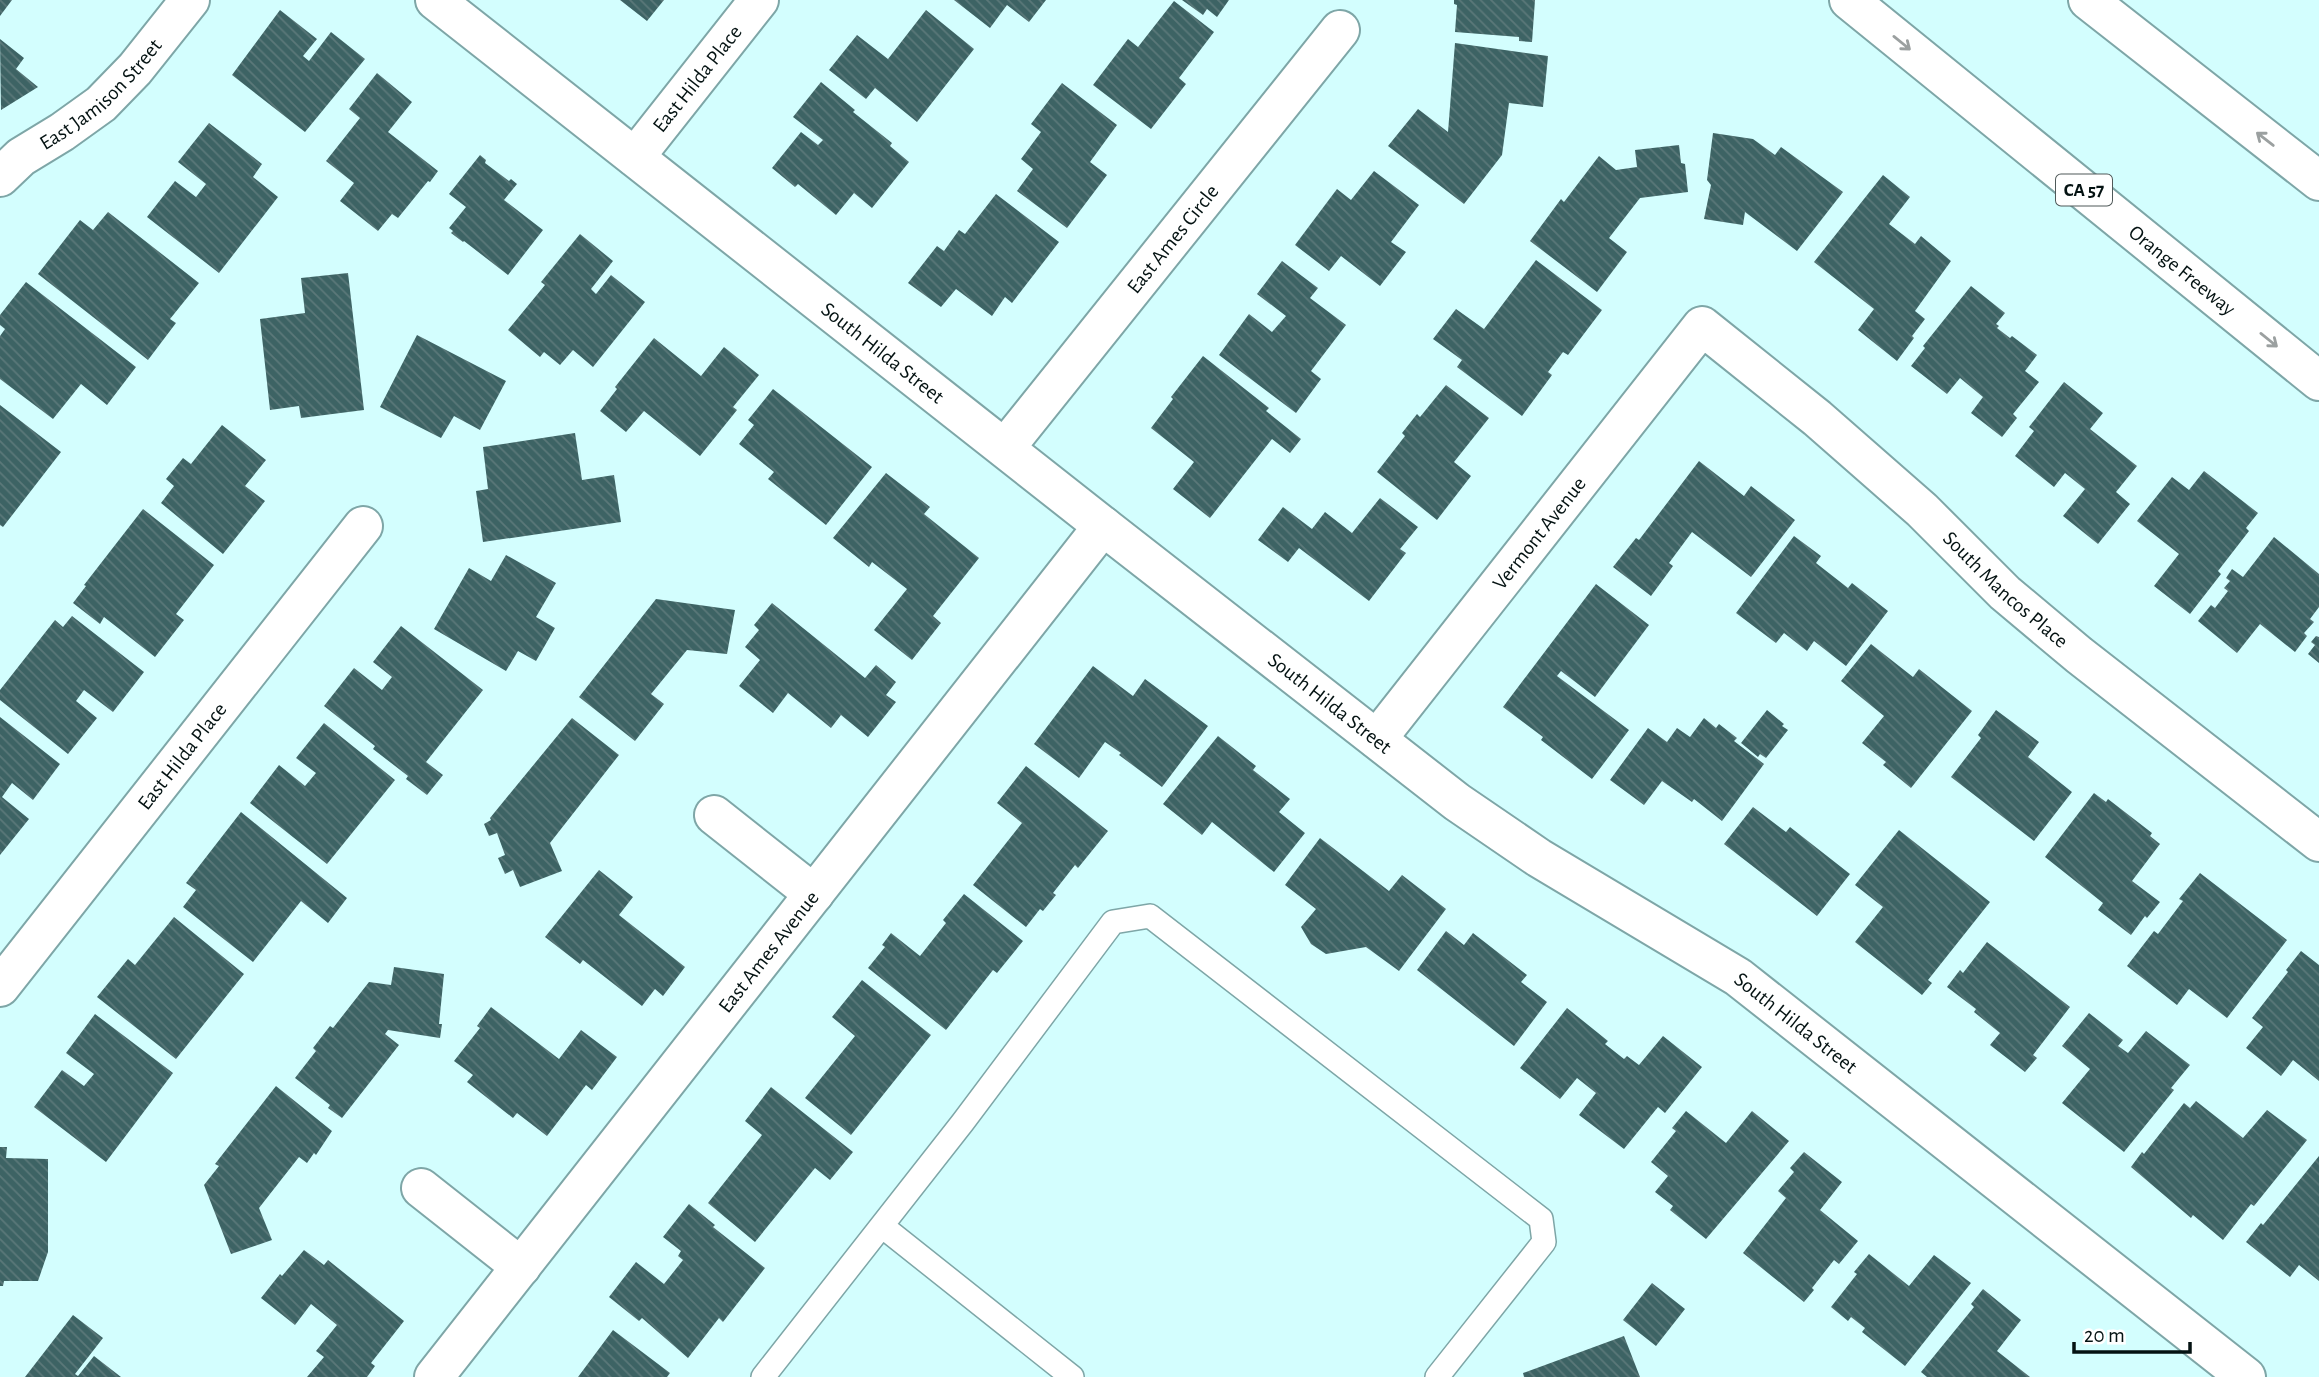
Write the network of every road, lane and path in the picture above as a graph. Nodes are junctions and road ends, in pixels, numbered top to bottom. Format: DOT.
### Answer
graph roads {
  1 [pos="190,0"];
  2 [pos="435,0"];
  3 [pos="759,0"];
  4 [pos="1849,0"];
  5 [pos="2088,0"];
  6 [pos="1340,30"];
  7 [pos="635,157"];
  8 [pos="0,177"];
  9 [pos="2319,181"];
  10 [pos="1702,326"];
  11 [pos="2319,381"];
  12 [pos="1005,448"];
  13 [pos="363,526"];
  14 [pos="1103,526"];
  15 [pos="1377,740"];
  16 [pos="714,816"];
  17 [pos="2319,842"];
  18 [pos="814,894"];
  19 [pos="0,987"];
  20 [pos="421,1188"];
  21 [pos="882,1226"];
  22 [pos="521,1266"];
  23 [pos="434,1377"];
  24 [pos="763,1377"];
  25 [pos="1072,1377"];
  26 [pos="1437,1377"];
  27 [pos="2246,1377"];
  1 -- 8 [label="main road, East Jamison Street"];
  2 -- 7 [label="main road, South Hilda Street"];
  3 -- 7 [label="main road, East Hilda Place"];
  4 -- 11 [label="main road, Orange Freeway / CA 57, one-way"];
  9 -- 5 [label="main road, one-way"];
  6 -- 12 [label="main road, East Ames Circle"];
  7 -- 12 [label="main road, South Hilda Street"];
  10 -- 15 [label="main road, Vermont Avenue"];
  10 -- 17 [label="main road, South Mancos Place"];
  12 -- 14 [label="main road, South Hilda Street"];
  13 -- 19 [label="main road, East Hilda Place"];
  14 -- 15 [label="main road, South Hilda Street"];
  14 -- 18 [label="main road, East Ames Avenue"];
  15 -- 27 [label="main road, South Hilda Street"];
  16 -- 18 [label="main road"];
  18 -- 22 [label="main road, East Ames Avenue"];
  20 -- 22 [label="main road"];
  21 -- 24 [label="lane"];
  21 -- 25 [label="lane"];
  21 -- 26 [label="lane"];
  22 -- 23 [label="main road, East Ames Avenue"];
}
